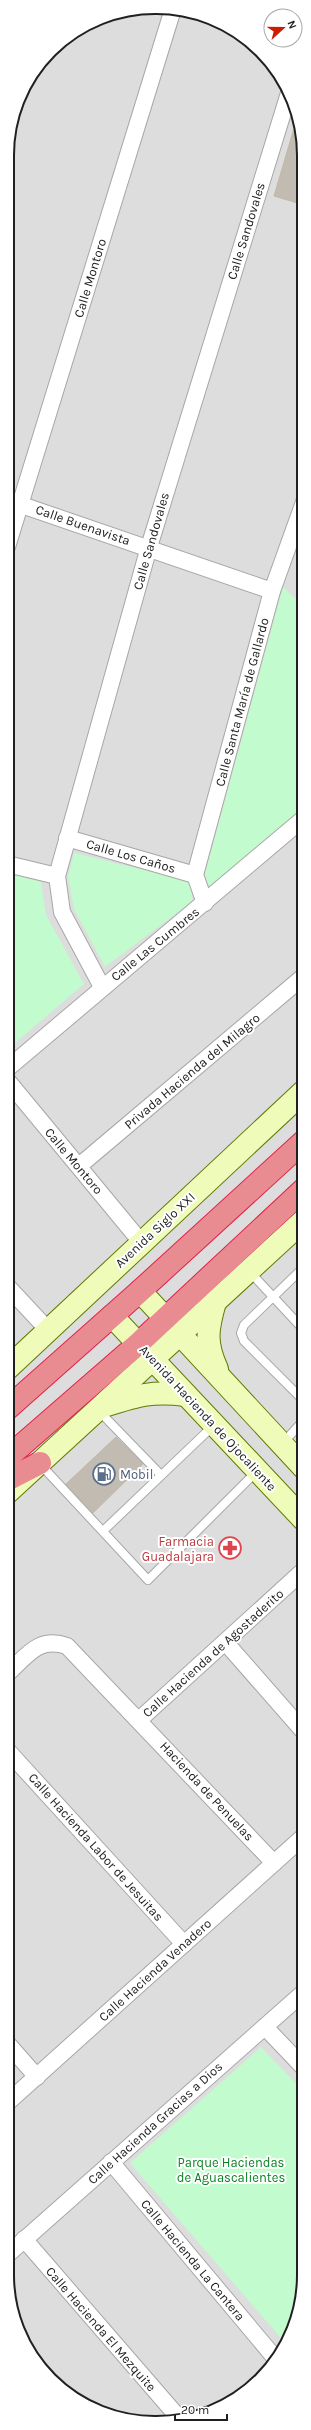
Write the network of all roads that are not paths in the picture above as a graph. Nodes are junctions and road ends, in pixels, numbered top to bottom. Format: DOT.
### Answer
graph roads {
  1 [pos="171,15"];
  2 [pos="286,102"];
  3 [pos="14,502"];
  4 [pos="297,521"];
  5 [pos="149,547"];
  6 [pos="272,591"];
  7 [pos="297,824"];
  8 [pos="67,838"];
  9 [pos="14,866"];
  10 [pos="195,875"];
  11 [pos="57,876"];
  12 [pos="205,904"];
  13 [pos="297,982"];
  14 [pos="102,987"];
  15 [pos="14,1063"];
  16 [pos="14,1088"];
  17 [pos="297,1097"];
  18 [pos="297,1147"];
  19 [pos="79,1166"];
  20 [pos="297,1195"];
  21 [pos="297,1227"];
  22 [pos="141,1242"];
  23 [pos="250,1271"];
  24 [pos="297,1274"];
  25 [pos="140,1291"];
  26 [pos="14,1293"];
  27 [pos="272,1297"];
  28 [pos="215,1302"];
  29 [pos="112,1316"];
  30 [pos="165,1318"];
  31 [pos="297,1323"];
  32 [pos="50,1331"];
  33 [pos="180,1334"];
  34 [pos="146,1352"];
  35 [pos="14,1363"];
  36 [pos="221,1380"];
  37 [pos="297,1394"];
  38 [pos="186,1395"];
  39 [pos="14,1403"];
  40 [pos="100,1408"];
  41 [pos="214,1425"];
  42 [pos="297,1428"];
  43 [pos="282,1444"];
  44 [pos="14,1453"];
  45 [pos="297,1460"];
  46 [pos="40,1463"];
  47 [pos="257,1470"];
  48 [pos="161,1475"];
  49 [pos="14,1476"];
  50 [pos="14,1487"];
  51 [pos="297,1513"];
  52 [pos="103,1531"];
  53 [pos="297,1577"];
  54 [pos="226,1643"];
  55 [pos="14,1668"];
  56 [pos="140,1720"];
  57 [pos="297,1724"];
  58 [pos="14,1758"];
  59 [pos="297,1842"];
  60 [pos="274,1863"];
  61 [pos="184,1944"];
  62 [pos="297,1998"];
  63 [pos="265,2026"];
  64 [pos="14,2051"];
  65 [pos="297,2060"];
  66 [pos="36,2077"];
  67 [pos="14,2097"];
  68 [pos="111,2162"];
  69 [pos="24,2239"];
  70 [pos="14,2248"];
  71 [pos="272,2354"];
  72 [pos="176,2415"];
  1 -- 3 [label="street, Calle Montoro"];
  2 -- 5 [label="street, Calle Sandovales"];
  3 -- 5 [label="street, Calle Buenavista"];
  4 -- 6 [label="street, Calle Santa María de Gallardo"];
  5 -- 6 [label="street, Calle Buenavista"];
  5 -- 8 [label="street, Calle Sandovales"];
  6 -- 10 [label="street, Calle Santa María de Gallardo"];
  7 -- 12 [label="street, Calle Las Cumbres"];
  8 -- 10 [label="street, Calle Los Caños"];
  8 -- 11 [label="street, Calle Sandovales"];
  9 -- 11 [label="street"];
  10 -- 12 [label="street"];
  11 -- 14 [label="street, Calle Sandovales"];
  12 -- 14 [label="street, Calle Las Cumbres"];
  13 -- 19 [label="street, Privada Hacienda del Milagro"];
  14 -- 15 [label="street, Calle Las Cumbres"];
  16 -- 19 [label="street, Calle Montoro"];
  17 -- 22 [label="street, Avenida Siglo XXI"];
  18 -- 25 [label="highway"];
  19 -- 22 [label="street, Calle Montoro"];
  20 -- 30 [label="highway"];
  21 -- 23 [label="street"];
  22 -- 32 [label="street, Avenida Siglo XXI"];
  23 -- 27 [label="lane"];
  23 -- 28 [label="street"];
  24 -- 27 [label="lane"];
  25 -- 29 [label="highway"];
  25 -- 30 [label="street"];
  26 -- 32 [label="street"];
  27 -- 31 [label="lane"];
  27 -- 37 [label="lane"];
  28 -- 33 [label="street"];
  28 -- 36 [label="street"];
  29 -- 34 [label="street, Avenida Hacienda de Ojocaliente"];
  29 -- 39 [label="highway"];
  30 -- 33 [label="street"];
  30 -- 34 [label="highway"];
  32 -- 35 [label="street, Avenida Siglo XXI"];
  33 -- 34 [label="street"];
  33 -- 36 [label="street"];
  34 -- 38 [label="street, Avenida Hacienda de Ojocaliente"];
  34 -- 40 [label="street"];
  34 -- 44 [label="highway"];
  36 -- 43 [label="street"];
  38 -- 40 [label="street"];
  38 -- 41 [label="street, Avenida Hacienda de Ojocaliente"];
  40 -- 46 [label="street"];
  40 -- 48 [label="lane"];
  41 -- 47 [label="street, Avenida Hacienda de Ojocaliente"];
  41 -- 48 [label="lane"];
  42 -- 43 [label="lane"];
  43 -- 45 [label="street"];
  46 -- 49 [label="highway"];
  46 -- 50 [label="street"];
  46 -- 52 [label="lane"];
  47 -- 51 [label="street, Avenida Hacienda de Ojocaliente"];
  47 -- 52 [label="lane"];
  48 -- 52 [label="lane"];
  53 -- 54 [label="street, Calle Hacienda de Agostaderito"];
  54 -- 56 [label="street, Calle Hacienda de Agostaderito"];
  54 -- 57 [label="street"];
  55 -- 56 [label="street, Hacienda de Penuelas"];
  56 -- 60 [label="street, Hacienda de Penuelas"];
  58 -- 61 [label="street, Calle Hacienda Labor de Jesuitas"];
  59 -- 60 [label="street, Calle Hacienda Venadero"];
  60 -- 61 [label="street, Calle Hacienda Venadero"];
  61 -- 66 [label="street, Calle Hacienda Venadero"];
  62 -- 63 [label="street, Calle Hacienda Gracias a Dios"];
  63 -- 65 [label="street"];
  63 -- 68 [label="street, Calle Hacienda Gracias a Dios"];
  64 -- 66 [label="street"];
  66 -- 67 [label="street, Calle Hacienda Venadero"];
  68 -- 69 [label="street, Calle Hacienda Gracias a Dios"];
  68 -- 71 [label="street, Calle Hacienda La Cantera"];
  69 -- 70 [label="street, Calle Hacienda Gracias a Dios"];
  69 -- 72 [label="street, Calle Hacienda El Mezquite"];
}
